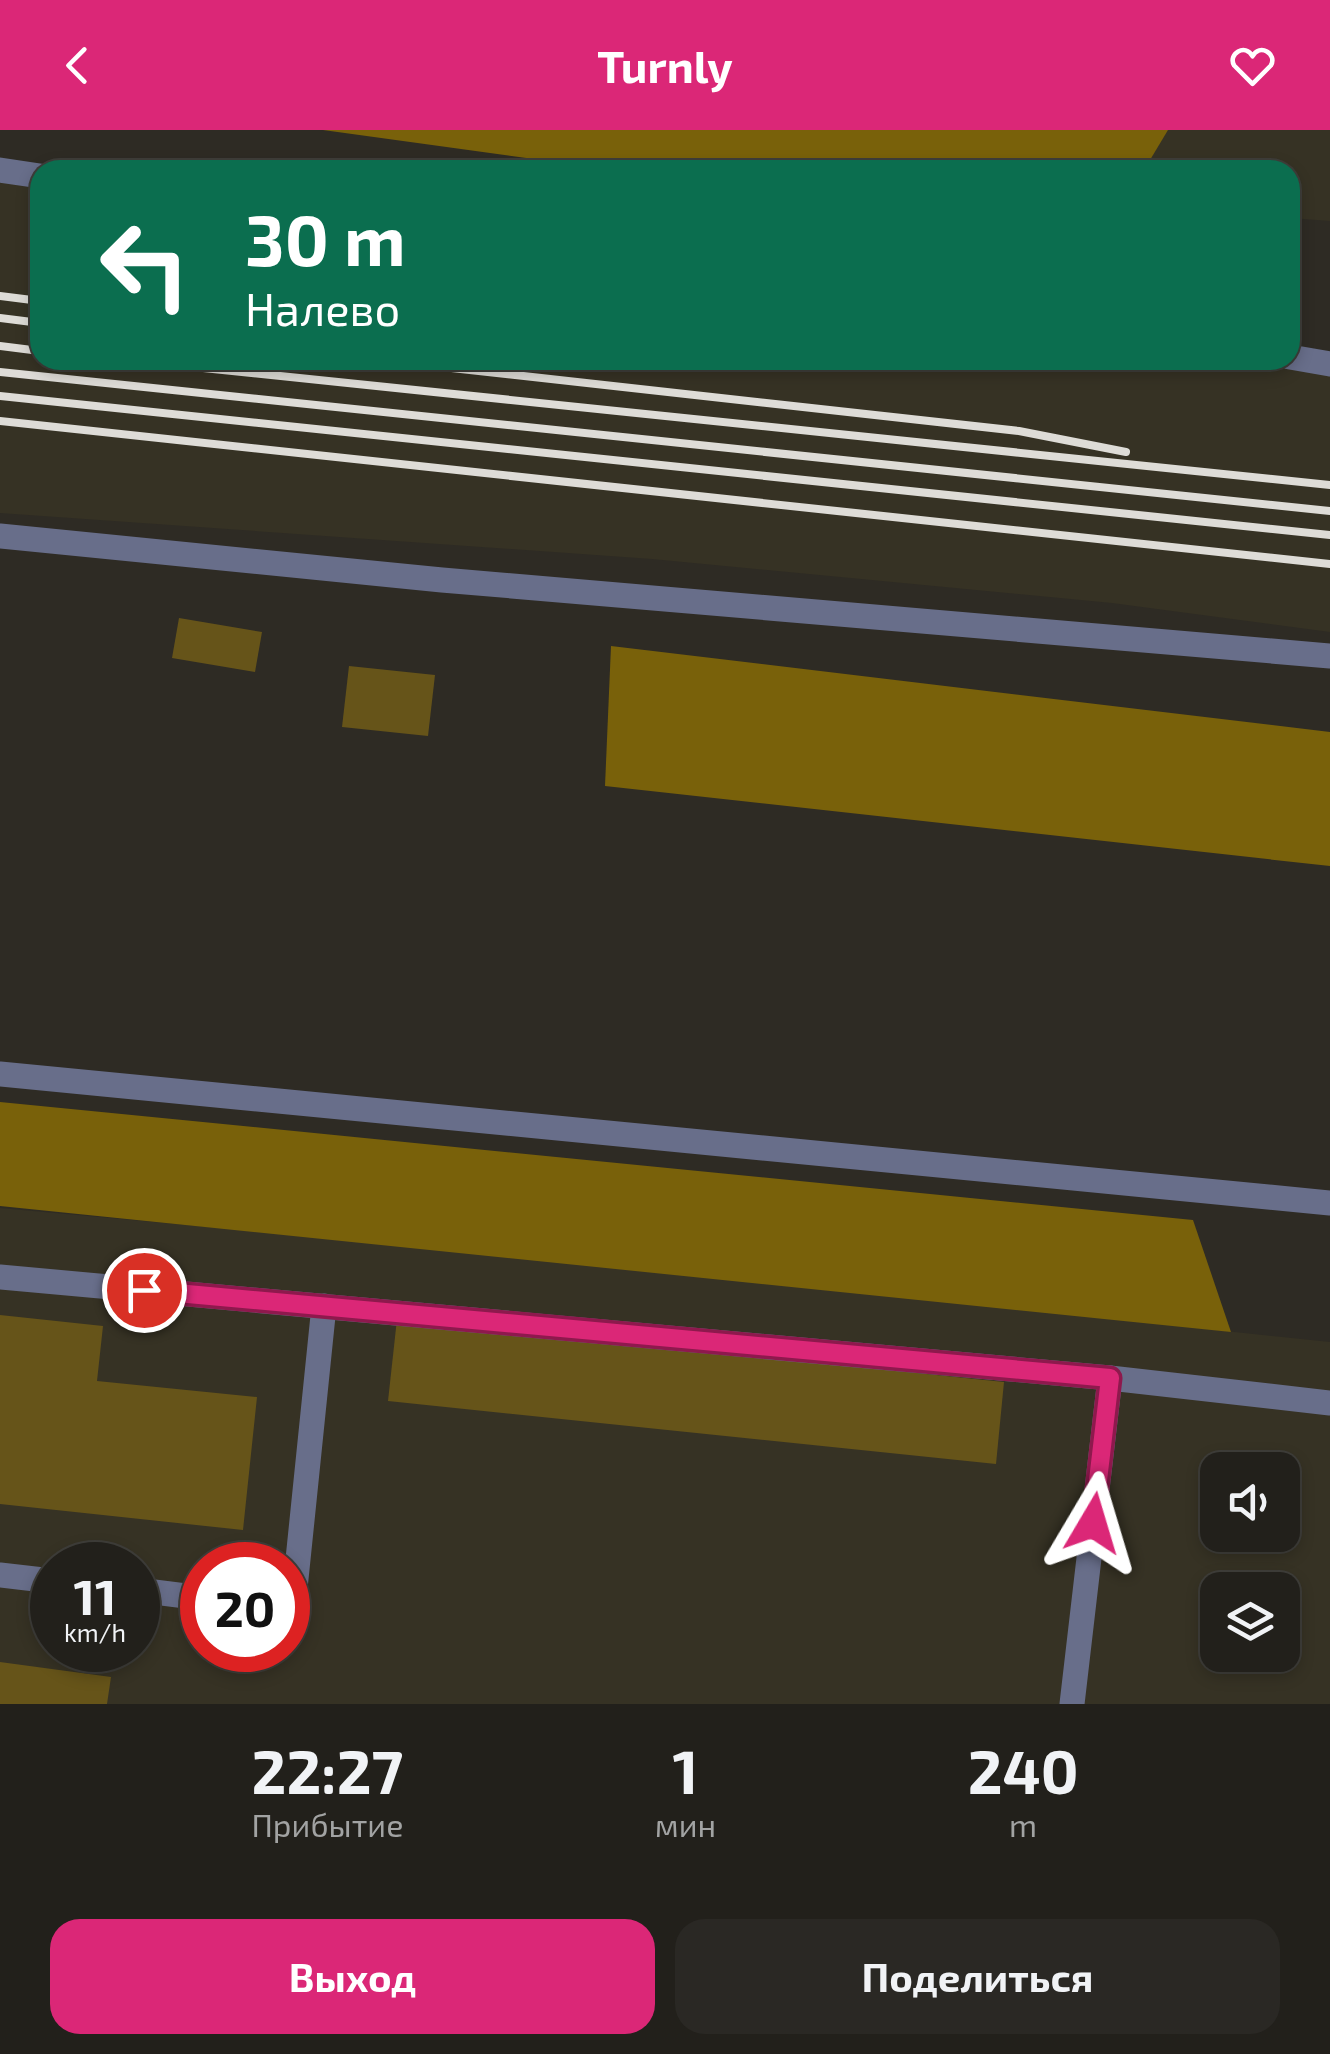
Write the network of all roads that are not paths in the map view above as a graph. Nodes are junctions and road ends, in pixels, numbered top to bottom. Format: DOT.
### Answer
graph roads {
  1 [pos="0,170"];
  2 [pos="30,174"];
  3 [pos="1300,359"];
  4 [pos="1330,364"];
  5 [pos="0,536"];
  6 [pos="1330,656"];
  7 [pos="0,1074"];
  8 [pos="1330,1203"];
  9 [pos="0,1277"];
  10 [pos="324,1306"];
  11 [pos="1110,1378"];
  12 [pos="1330,1403"];
  13 [pos="300,1542"];
  14 [pos="0,1575"];
  15 [pos="30,1578"];
  16 [pos="1072,1704"];
  1 -- 2 [label="lane"];
  3 -- 4 [label="lane"];
  5 -- 6 [label="lane"];
  7 -- 8 [label="lane"];
  9 -- 10 [label="lane"];
  10 -- 11 [label="lane"];
  10 -- 13 [label="lane"];
  11 -- 12 [label="lane"];
  11 -- 16 [label="lane"];
  14 -- 15 [label="lane"];
}
